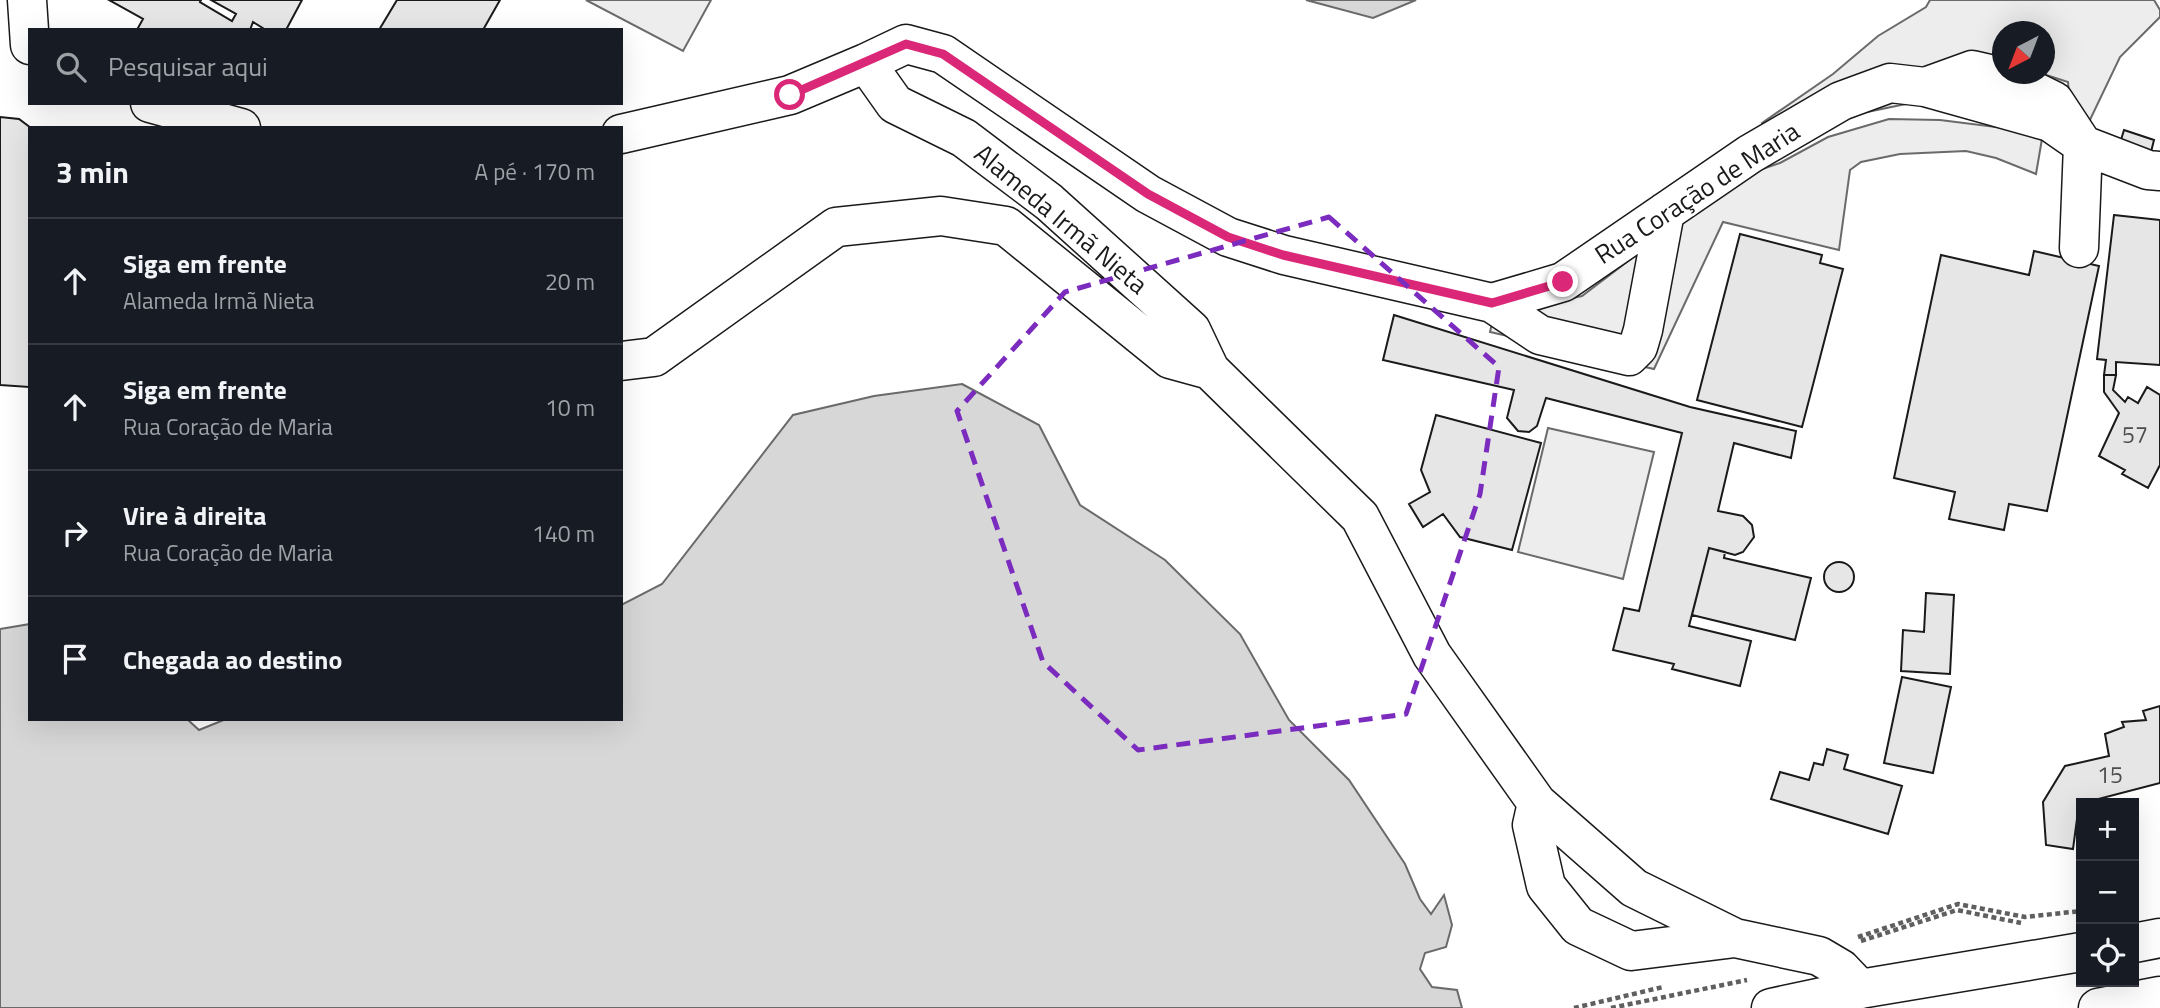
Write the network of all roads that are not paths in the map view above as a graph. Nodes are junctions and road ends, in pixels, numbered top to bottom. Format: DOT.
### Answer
graph roads {
  1 [pos="27,0"];
  2 [pos="29,28"];
  3 [pos="866,63"];
  4 [pos="157,105"];
  5 [pos="234,126"];
  6 [pos="623,134"];
  7 [pos="2083,145"];
  8 [pos="2160,171"];
  9 [pos="1665,212"];
  10 [pos="2079,248"];
  11 [pos="1492,303"];
  12 [pos="623,361"];
  13 [pos="1210,370"];
  14 [pos="1537,803"];
  15 [pos="1735,938"];
  16 [pos="2160,938"];
  17 [pos="2139,942"];
  18 [pos="2076,952"];
  19 [pos="1860,989"];
  20 [pos="2153,1001"];
  21 [pos="1771,1008"];
  22 [pos="2098,1008"];
  1 -- 2 [label="street"];
  3 -- 6 [label="street"];
  3 -- 11 [label="street, Rua Coração de Maria"];
  3 -- 13 [label="street, Alameda Irmã Nieta"];
  4 -- 5 [label="street"];
  7 -- 8 [label="street, Rua Coração de Maria"];
  7 -- 9 [label="street, Rua Coração de Maria"];
  7 -- 10 [label="street"];
  9 -- 11 [label="street, Rua Coração de Maria"];
  9 -- 11 [label="street"];
  12 -- 13 [label="street"];
  13 -- 14 [label="street"];
  14 -- 15 [label="street"];
  14 -- 15 [label="street"];
  15 -- 19 [label="street"];
  16 -- 17 [label="street"];
  18 -- 19 [label="street"];
  19 -- 21 [label="street"];
  20 -- 22 [label="street"];
}
